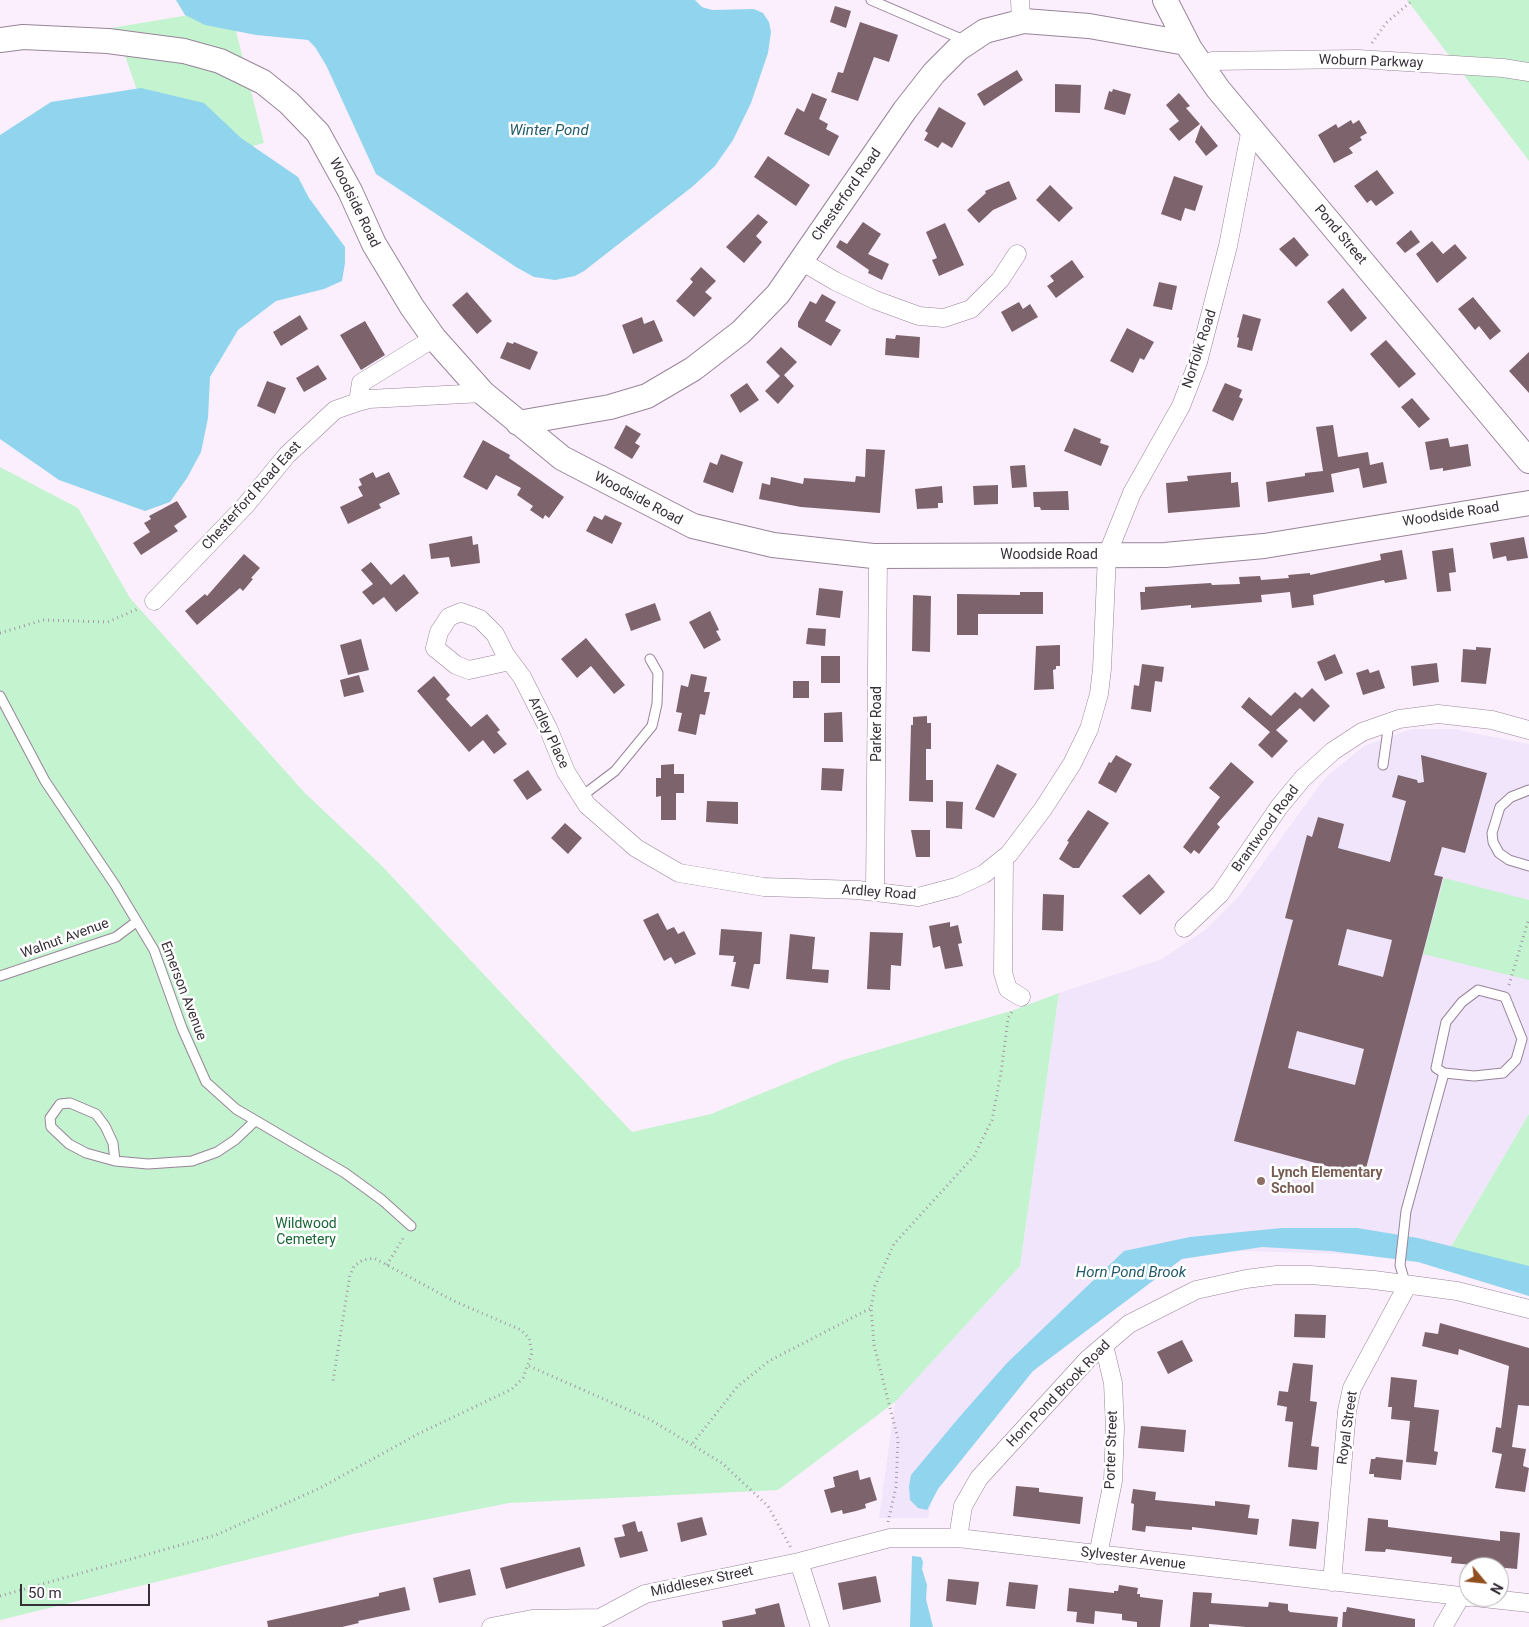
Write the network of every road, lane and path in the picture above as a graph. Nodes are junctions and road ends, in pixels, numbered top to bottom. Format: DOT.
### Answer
graph roads {
  1 [pos="871,0"];
  2 [pos="1165,0"];
  3 [pos="1413,0"];
  4 [pos="1020,11"];
  5 [pos="0,40"];
  6 [pos="969,42"];
  7 [pos="1186,43"];
  8 [pos="1358,59"];
  9 [pos="1212,61"];
  10 [pos="1529,72"];
  11 [pos="1250,128"];
  12 [pos="1017,254"];
  13 [pos="801,261"];
  14 [pos="434,338"];
  15 [pos="484,393"];
  16 [pos="358,402"];
  17 [pos="518,423"];
  18 [pos="1529,461"];
  19 [pos="1529,503"];
  20 [pos="1107,554"];
  21 [pos="878,556"];
  22 [pos="154,601"];
  23 [pos="0,632"];
  24 [pos="650,658"];
  25 [pos="510,661"];
  26 [pos="0,696"];
  27 [pos="1389,722"];
  28 [pos="1529,730"];
  29 [pos="1383,765"];
  30 [pos="1529,790"];
  31 [pos="584,800"];
  32 [pos="1004,858"];
  33 [pos="1529,866"];
  34 [pos="875,892"];
  35 [pos="1529,918"];
  36 [pos="136,922"];
  37 [pos="1184,928"];
  38 [pos="0,976"];
  39 [pos="1021,997"];
  40 [pos="1505,997"];
  41 [pos="1444,1073"];
  42 [pos="255,1121"];
  43 [pos="115,1161"];
  44 [pos="411,1226"];
  45 [pos="387,1265"];
  46 [pos="1406,1286"];
  47 [pos="871,1308"];
  48 [pos="1529,1309"];
  49 [pos="1104,1345"];
  50 [pos="529,1366"];
  51 [pos="333,1381"];
  52 [pos="693,1443"];
  53 [pos="958,1538"];
  54 [pos="884,1540"];
  55 [pos="1098,1555"];
  56 [pos="799,1562"];
  57 [pos="1332,1582"];
  58 [pos="1459,1595"];
  59 [pos="0,1596"];
  60 [pos="1509,1601"];
  61 [pos="1529,1603"];
  62 [pos="1459,1607"];
  63 [pos="595,1622"];
  64 [pos="491,1627"];
  65 [pos="820,1627"];
  66 [pos="1443,1627"];
  1 -- 6 [label="lane"];
  2 -- 7 [label="street, Pond Street"];
  3 -- 8 [label="path"];
  4 -- 6 [label="street, Chesterford Road"];
  4 -- 7 [label="street, Chesterford Road"];
  5 -- 14 [label="street, Woodside Road"];
  6 -- 13 [label="street, Chesterford Road"];
  7 -- 11 [label="street, Pond Street"];
  8 -- 9 [label="street, Woburn Parkway"];
  8 -- 10 [label="street, Woburn Parkway"];
  11 -- 18 [label="street, Pond Street"];
  11 -- 20 [label="street, Norfolk Road"];
  12 -- 13 [label="street"];
  13 -- 17 [label="street, Chesterford Road"];
  14 -- 15 [label="street, Woodside Road"];
  14 -- 16 [label="street"];
  15 -- 16 [label="street, Chesterford Road East"];
  15 -- 17 [label="street, Woodside Road"];
  16 -- 22 [label="street, Chesterford Road East"];
  17 -- 21 [label="street, Woodside Road"];
  19 -- 20 [label="street, Woodside Road"];
  20 -- 21 [label="street, Woodside Road"];
  20 -- 32 [label="street, Ardley Road"];
  21 -- 34 [label="street, Parker Road"];
  22 -- 23 [label="path"];
  24 -- 31 [label="lane"];
  25 -- 31 [label="street, Ardley Place"];
  26 -- 36 [label="lane, Emerson Avenue"];
  27 -- 28 [label="street, Brantwood Road"];
  27 -- 29 [label="lane"];
  27 -- 37 [label="street, Brantwood Road"];
  30 -- 33 [label="lane"];
  31 -- 34 [label="street, Ardley Road"];
  32 -- 34 [label="street, Ardley Road"];
  32 -- 39 [label="street"];
  35 -- 40 [label="path"];
  36 -- 38 [label="lane, Walnut Avenue"];
  36 -- 42 [label="lane, Emerson Avenue"];
  39 -- 47 [label="path"];
  40 -- 41 [label="lane"];
  40 -- 41 [label="lane"];
  41 -- 46 [label="lane"];
  42 -- 43 [label="lane"];
  42 -- 44 [label="lane, Emerson Avenue"];
  43 -- 43 [label="lane"];
  44 -- 45 [label="path"];
  45 -- 50 [label="path"];
  45 -- 51 [label="path"];
  46 -- 48 [label="street, Horn Pond Brook Road"];
  46 -- 49 [label="street, Horn Pond Brook Road"];
  46 -- 57 [label="street, Royal Street"];
  47 -- 52 [label="path"];
  47 -- 54 [label="path"];
  49 -- 53 [label="street, Horn Pond Brook Road"];
  49 -- 55 [label="street, Porter Street"];
  50 -- 52 [label="path"];
  50 -- 59 [label="path"];
  52 -- 56 [label="path"];
  53 -- 54 [label="street, Sylvester Avenue"];
  53 -- 55 [label="street, Sylvester Avenue"];
  54 -- 56 [label="street, Sylvester Avenue"];
  55 -- 57 [label="street, Sylvester Avenue"];
  56 -- 63 [label="street, Middlesex Street"];
  56 -- 65 [label="street"];
  57 -- 58 [label="street, Sylvester Avenue"];
  60 -- 61 [label="street, Sylvester Avenue"];
  62 -- 66 [label="street"];
  63 -- 64 [label="street, Middlesex Street"];
}
